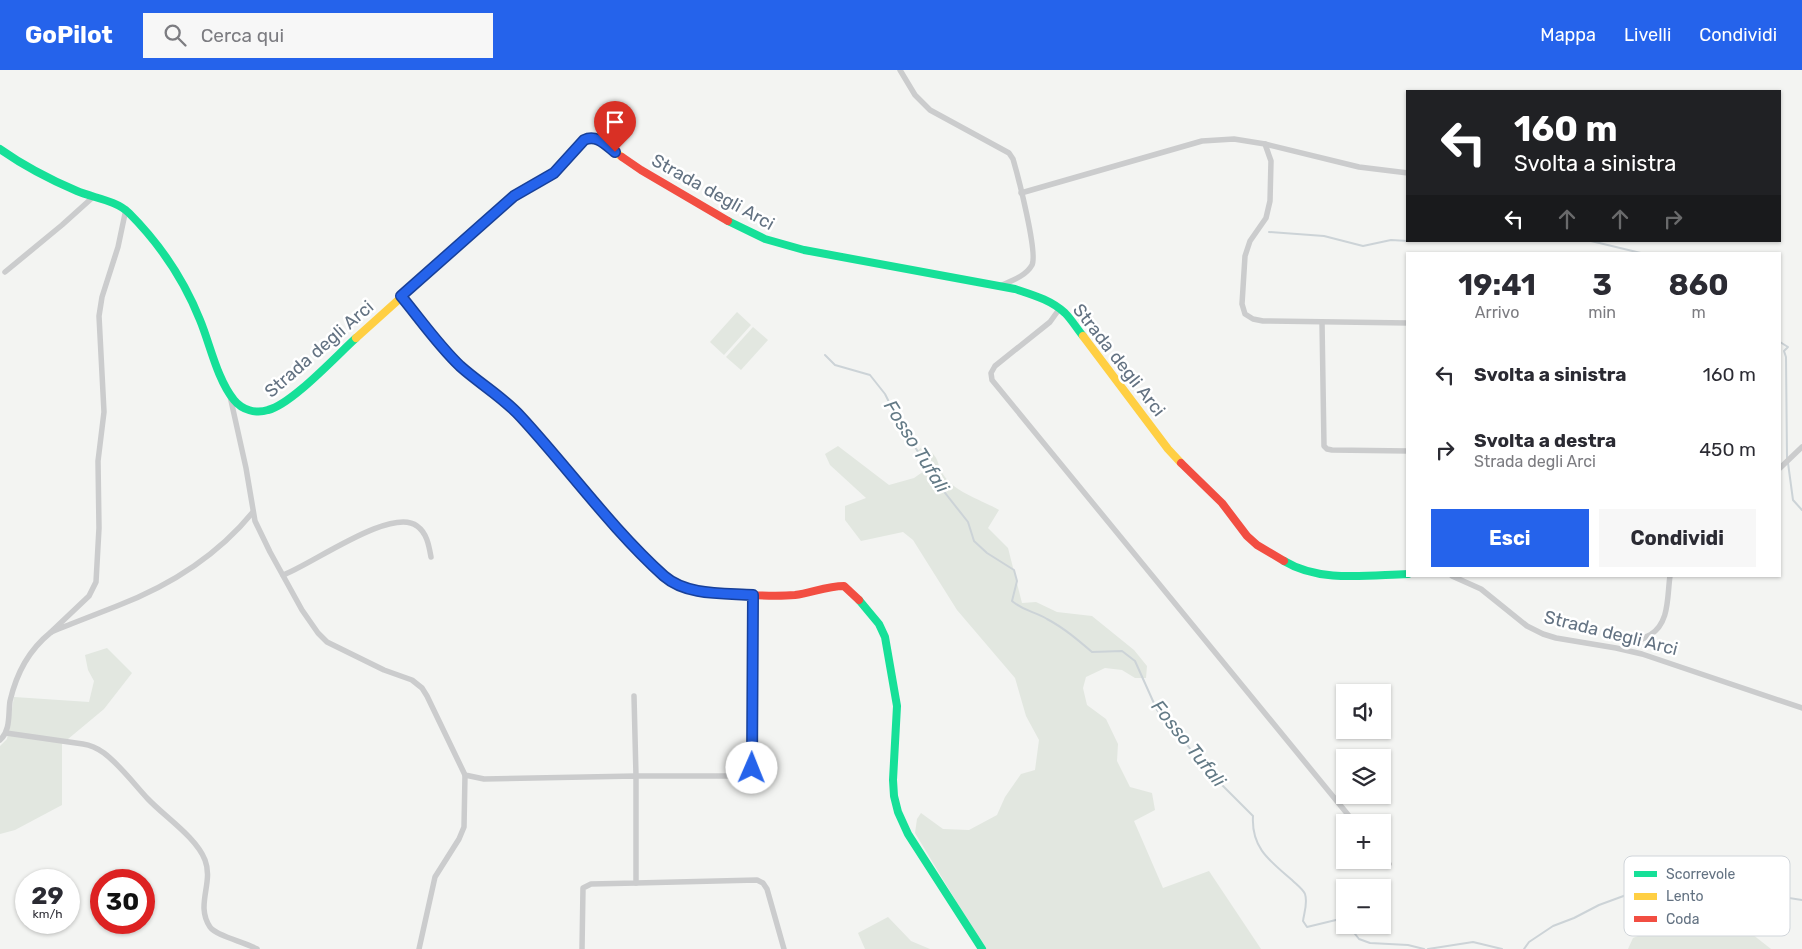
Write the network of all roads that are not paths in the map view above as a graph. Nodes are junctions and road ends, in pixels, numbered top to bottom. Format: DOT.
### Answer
graph roads {
  1 [pos="900,70"];
  2 [pos="1265,144"];
  3 [pos="0,149"];
  4 [pos="1406,173"];
  5 [pos="1021,193"];
  6 [pos="92,198"];
  7 [pos="126,209"];
  8 [pos="5,272"];
  9 [pos="1000,286"];
  10 [pos="401,296"];
  11 [pos="1060,308"];
  12 [pos="1322,322"];
  13 [pos="1406,323"];
  14 [pos="230,396"];
  15 [pos="1802,448"];
  16 [pos="1406,451"];
  17 [pos="1781,467"];
  18 [pos="253,512"];
  19 [pos="431,557"];
  20 [pos="1406,574"];
  21 [pos="283,575"];
  22 [pos="1454,577"];
  23 [pos="1670,577"];
  24 [pos="753,595"];
  25 [pos="51,632"];
  26 [pos="1622,649"];
  27 [pos="634,696"];
  28 [pos="1802,708"];
  29 [pos="6,733"];
  30 [pos="0,740"];
  31 [pos="465,775"];
  32 [pos="636,776"];
  33 [pos="1347,814"];
  34 [pos="636,883"];
  35 [pos="257,949"];
  36 [pos="419,949"];
  37 [pos="582,949"];
  38 [pos="784,949"];
  39 [pos="982,949"];
  1 -- 5 [label="street"];
  2 -- 4 [label="street"];
  2 -- 5 [label="street"];
  2 -- 12 [label="street"];
  3 -- 6 [label="street"];
  5 -- 9 [label="street"];
  6 -- 7 [label="street"];
  6 -- 8 [label="street"];
  7 -- 14 [label="street"];
  7 -- 25 [label="street"];
  9 -- 10 [label="street, Strada degli Arci"];
  9 -- 11 [label="street, Strada degli Arci"];
  10 -- 14 [label="street, Strada degli Arci"];
  10 -- 24 [label="street"];
  11 -- 20 [label="street, Strada degli Arci"];
  11 -- 33 [label="street"];
  12 -- 13 [label="street"];
  12 -- 16 [label="street"];
  14 -- 18 [label="street"];
  15 -- 17 [label="street"];
  18 -- 21 [label="street"];
  18 -- 25 [label="street"];
  19 -- 21 [label="street"];
  21 -- 31 [label="street"];
  22 -- 26 [label="street, Strada degli Arci"];
  23 -- 26 [label="street"];
  24 -- 32 [label="street"];
  24 -- 39 [label="street"];
  25 -- 29 [label="street"];
  26 -- 28 [label="street, Strada degli Arci"];
  27 -- 32 [label="street"];
  29 -- 30 [label="street"];
  29 -- 35 [label="street"];
  31 -- 32 [label="street"];
  31 -- 36 [label="street"];
  32 -- 34 [label="street"];
  34 -- 37 [label="street"];
  34 -- 38 [label="street"];
}
